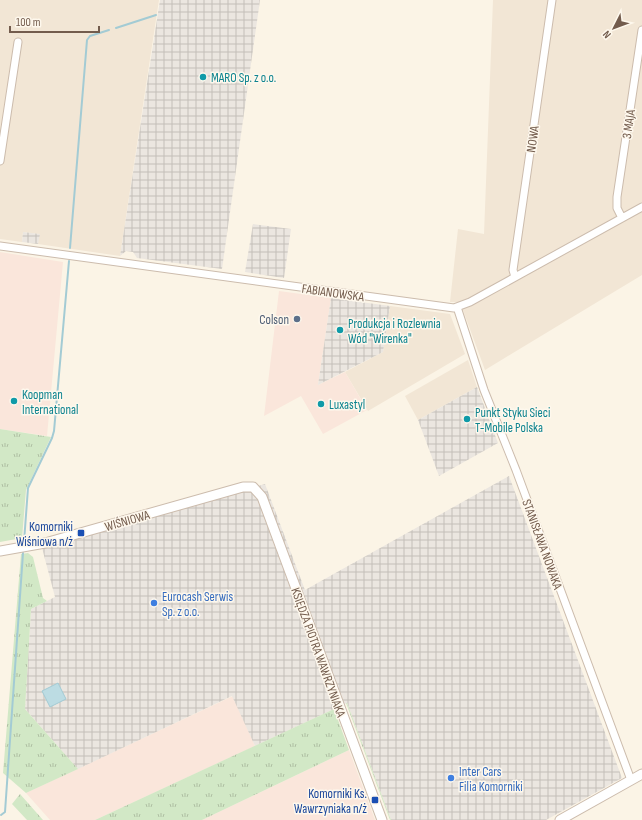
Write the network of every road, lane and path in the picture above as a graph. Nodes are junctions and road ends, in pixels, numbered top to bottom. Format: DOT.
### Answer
graph roads {
  1 [pos="552,0"];
  2 [pos="642,30"];
  3 [pos="18,42"];
  4 [pos="0,161"];
  5 [pos="642,206"];
  6 [pos="622,218"];
  7 [pos="0,246"];
  8 [pos="515,277"];
  9 [pos="457,307"];
  10 [pos="253,487"];
  11 [pos="0,551"];
  12 [pos="642,774"];
  13 [pos="631,780"];
  14 [pos="382,820"];
  15 [pos="560,820"];
  1 -- 8 [label="street, NOWA"];
  2 -- 6 [label="street, 3 MAJA"];
  3 -- 4 [label="street"];
  5 -- 6 [label="street, FABIANOWSKA"];
  6 -- 8 [label="street, FABIANOWSKA"];
  7 -- 9 [label="street, FABIANOWSKA"];
  8 -- 9 [label="street, FABIANOWSKA"];
  9 -- 13 [label="street, STANISŁAWA NOWAKA"];
  10 -- 11 [label="street, WIŚNIOWA"];
  10 -- 14 [label="street, KSIĘDZA PIOTRA WAWRZYNIAKA"];
  12 -- 13 [label="street"];
  13 -- 15 [label="street"];
}
